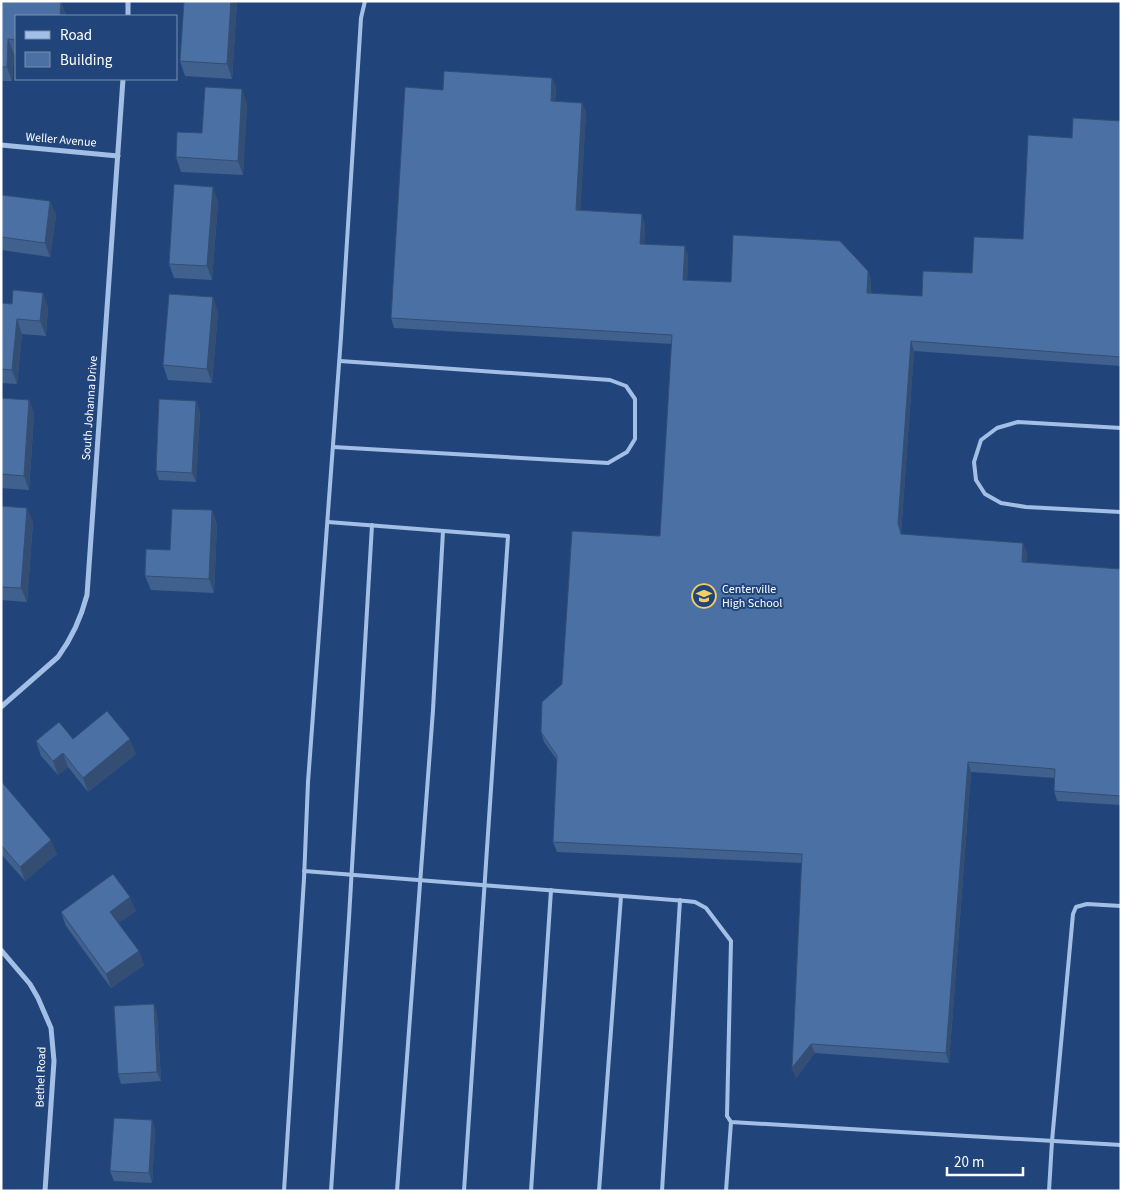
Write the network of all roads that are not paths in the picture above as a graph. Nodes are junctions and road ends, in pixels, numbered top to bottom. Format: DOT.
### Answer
graph roads {
  1 [pos="128,1"];
  2 [pos="366,1"];
  3 [pos="128,15"];
  4 [pos="123,80"];
  5 [pos="1,145"];
  6 [pos="118,156"];
  7 [pos="340,361"];
  8 [pos="1121,428"];
  9 [pos="334,447"];
  10 [pos="1121,512"];
  11 [pos="328,522"];
  12 [pos="372,525"];
  13 [pos="443,531"];
  14 [pos="1,707"];
  15 [pos="304,871"];
  16 [pos="352,874"];
  17 [pos="420,880"];
  18 [pos="483,885"];
  19 [pos="551,890"];
  20 [pos="621,896"];
  21 [pos="680,900"];
  22 [pos="1121,906"];
  23 [pos="1,950"];
  24 [pos="730,1122"];
  25 [pos="1052,1141"];
  26 [pos="1121,1145"];
  27 [pos="45,1191"];
  28 [pos="284,1191"];
  29 [pos="331,1191"];
  30 [pos="397,1191"];
  31 [pos="464,1191"];
  32 [pos="531,1191"];
  33 [pos="599,1191"];
  34 [pos="662,1191"];
  35 [pos="726,1191"];
  36 [pos="1049,1191"];
  1 -- 3 [label="street"];
  2 -- 7 [label="lane"];
  4 -- 6 [label="street, South Johanna Drive"];
  5 -- 6 [label="street, Weller Avenue"];
  6 -- 14 [label="street, South Johanna Drive"];
  7 -- 9 [label="lane"];
  7 -- 9 [label="lane"];
  8 -- 10 [label="lane"];
  9 -- 11 [label="lane"];
  11 -- 12 [label="lane"];
  11 -- 15 [label="lane"];
  12 -- 13 [label="lane"];
  12 -- 16 [label="lane"];
  13 -- 17 [label="lane"];
  13 -- 18 [label="lane"];
  15 -- 16 [label="lane"];
  15 -- 28 [label="lane"];
  16 -- 17 [label="lane"];
  16 -- 29 [label="lane"];
  17 -- 18 [label="lane"];
  17 -- 30 [label="lane"];
  18 -- 19 [label="lane"];
  18 -- 31 [label="lane"];
  19 -- 20 [label="lane"];
  19 -- 32 [label="lane"];
  20 -- 21 [label="lane"];
  20 -- 33 [label="lane"];
  21 -- 24 [label="lane"];
  21 -- 34 [label="lane"];
  22 -- 25 [label="lane"];
  23 -- 27 [label="street, Bethel Road"];
  24 -- 25 [label="lane"];
  24 -- 35 [label="lane"];
  25 -- 26 [label="lane"];
  25 -- 36 [label="lane"];
}
